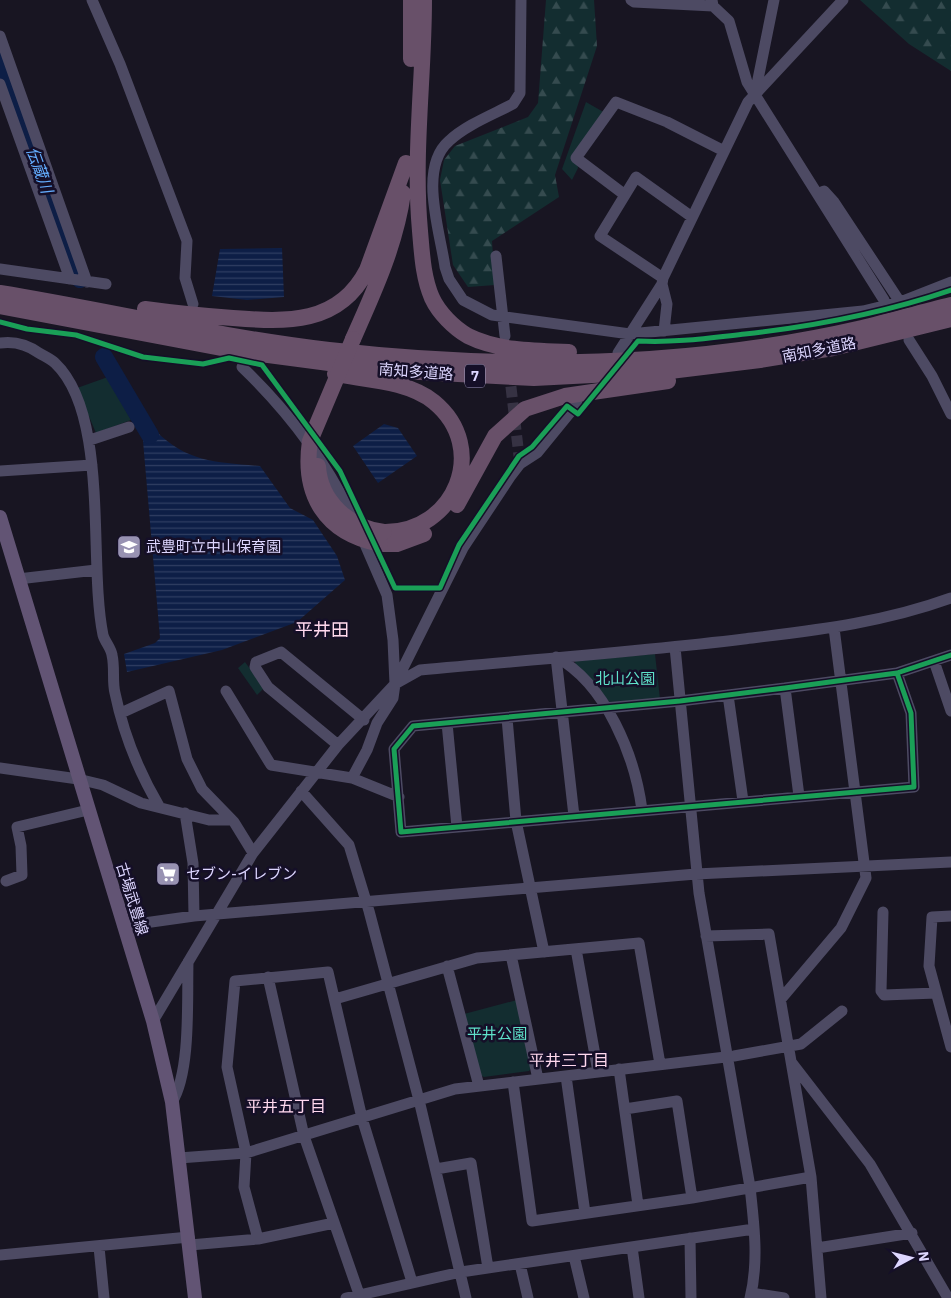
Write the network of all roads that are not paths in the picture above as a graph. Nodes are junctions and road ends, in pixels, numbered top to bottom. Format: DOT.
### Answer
graph roads {
  1 [pos="92,0"];
  2 [pos="411,0"];
  3 [pos="424,0"];
  4 [pos="521,0"];
  5 [pos="631,0"];
  6 [pos="774,0"];
  7 [pos="843,0"];
  8 [pos="712,3"];
  9 [pos="0,36"];
  10 [pos="11,68"];
  11 [pos="0,72"];
  12 [pos="0,84"];
  13 [pos="755,94"];
  14 [pos="724,151"];
  15 [pos="406,163"];
  16 [pos="416,189"];
  17 [pos="818,193"];
  18 [pos="626,195"];
  19 [pos="692,218"];
  20 [pos="496,256"];
  21 [pos="0,269"];
  22 [pos="70,279"];
  23 [pos="662,281"];
  24 [pos="86,282"];
  25 [pos="951,282"];
  26 [pos="106,284"];
  27 [pos="0,294"];
  28 [pos="28,298"];
  29 [pos="884,300"];
  30 [pos="900,302"];
  31 [pos="193,304"];
  32 [pos="951,305"];
  33 [pos="0,306"];
  34 [pos="503,316"];
  35 [pos="951,319"];
  36 [pos="130,331"];
  37 [pos="664,332"];
  38 [pos="630,334"];
  39 [pos="505,336"];
  40 [pos="909,340"];
  41 [pos="358,341"];
  42 [pos="0,343"];
  43 [pos="748,347"];
  44 [pos="618,352"];
  45 [pos="760,360"];
  46 [pos="242,367"];
  47 [pos="577,404"];
  48 [pos="951,414"];
  49 [pos="129,427"];
  50 [pos="90,440"];
  51 [pos="92,464"];
  52 [pos="0,471"];
  53 [pos="0,517"];
  54 [pos="382,538"];
  55 [pos="4,544"];
  56 [pos="96,570"];
  57 [pos="18,579"];
  58 [pos="951,598"];
  59 [pos="834,628"];
  60 [pos="674,647"];
  61 [pos="951,655"];
  62 [pos="556,657"];
  63 [pos="934,661"];
  64 [pos="897,672"];
  65 [pos="841,680"];
  66 [pos="395,684"];
  67 [pos="785,688"];
  68 [pos="226,691"];
  69 [pos="728,696"];
  70 [pos="680,702"];
  71 [pos="606,708"];
  72 [pos="951,711"];
  73 [pos="563,712"];
  74 [pos="121,713"];
  75 [pos="507,718"];
  76 [pos="364,720"];
  77 [pos="447,723"];
  78 [pos="338,745"];
  79 [pos="0,768"];
  80 [pos="317,771"];
  81 [pos="352,778"];
  82 [pos="78,779"];
  83 [pos="301,791"];
  84 [pos="855,792"];
  85 [pos="799,796"];
  86 [pos="398,797"];
  87 [pos="743,801"];
  88 [pos="159,806"];
  89 [pos="689,806"];
  90 [pos="88,810"];
  91 [pos="642,810"];
  92 [pos="185,813"];
  93 [pos="574,816"];
  94 [pos="230,820"];
  95 [pos="516,821"];
  96 [pos="457,827"];
  97 [pos="253,853"];
  98 [pos="951,862"];
  99 [pos="864,865"];
  100 [pos="696,874"];
  101 [pos="6,881"];
  102 [pos="530,888"];
  103 [pos="367,902"];
  104 [pos="883,912"];
  105 [pos="216,914"];
  106 [pos="194,916"];
  107 [pos="951,916"];
  108 [pos="123,926"];
  109 [pos="706,936"];
  110 [pos="576,949"];
  111 [pos="544,952"];
  112 [pos="511,955"];
  113 [pos="188,961"];
  114 [pos="447,966"];
  115 [pos="268,977"];
  116 [pos="388,983"];
  117 [pos="936,993"];
  118 [pos="335,999"];
  119 [pos="781,999"];
  120 [pos="842,1011"];
  121 [pos="153,1021"];
  122 [pos="788,1046"];
  123 [pos="951,1047"];
  124 [pos="727,1056"];
  125 [pos="791,1062"];
  126 [pos="660,1064"];
  127 [pos="619,1069"];
  128 [pos="598,1072"];
  129 [pos="566,1076"];
  130 [pos="538,1080"];
  131 [pos="513,1082"];
  132 [pos="479,1086"];
  133 [pos="419,1100"];
  134 [pos="172,1102"];
  135 [pos="625,1109"];
  136 [pos="362,1118"];
  137 [pos="304,1136"];
  138 [pos="246,1153"];
  139 [pos="179,1158"];
  140 [pos="436,1169"];
  141 [pos="811,1177"];
  142 [pos="750,1187"];
  143 [pos="692,1198"];
  144 [pos="638,1205"];
  145 [pos="585,1213"];
  146 [pos="334,1223"];
  147 [pos="754,1229"];
  148 [pos="912,1233"];
  149 [pos="690,1238"];
  150 [pos="258,1239"];
  151 [pos="189,1241"];
  152 [pos="99,1247"];
  153 [pos="632,1247"];
  154 [pos="817,1248"];
  155 [pos="0,1255"];
  156 [pos="574,1256"];
  157 [pos="520,1264"];
  158 [pos="488,1268"];
  159 [pos="461,1272"];
  160 [pos="412,1282"];
  161 [pos="359,1294"];
  162 [pos="751,1295"];
  163 [pos="104,1298"];
  164 [pos="195,1298"];
  165 [pos="346,1298"];
  166 [pos="466,1298"];
  167 [pos="528,1298"];
  168 [pos="584,1298"];
  169 [pos="639,1298"];
  170 [pos="691,1298"];
  171 [pos="784,1298"];
  172 [pos="821,1298"];
  173 [pos="948,1298"];
  1 -- 31 [label="street"];
  2 -- 15 [label="highway"];
  3 -- 16 [label="highway"];
  4 -- 34 [label="street"];
  5 -- 8 [label="street"];
  6 -- 13 [label="street"];
  7 -- 13 [label="street"];
  8 -- 13 [label="street"];
  9 -- 10 [label="street"];
  10 -- 11 [label="street"];
  10 -- 24 [label="street"];
  12 -- 22 [label="street"];
  13 -- 14 [label="street"];
  13 -- 17 [label="street"];
  14 -- 18 [label="street"];
  14 -- 19 [label="street"];
  15 -- 28 [label="highway"];
  15 -- 41 [label="highway"];
  16 -- 41 [label="highway"];
  16 -- 43 [label="highway"];
  17 -- 29 [label="street"];
  17 -- 30 [label="street"];
  18 -- 19 [label="street"];
  18 -- 23 [label="street"];
  19 -- 23 [label="street"];
  20 -- 34 [label="street"];
  21 -- 22 [label="street"];
  22 -- 24 [label="street"];
  23 -- 37 [label="street"];
  23 -- 38 [label="street"];
  24 -- 26 [label="street"];
  25 -- 30 [label="street"];
  27 -- 28 [label="highway, 南知多道路 / 7"];
  28 -- 43 [label="highway, 南知多道路 / 7"];
  30 -- 37 [label="street"];
  32 -- 43 [label="highway, 南知多道路 / 7"];
  33 -- 36 [label="highway, 南知多道路 / 7"];
  34 -- 38 [label="street"];
  34 -- 39 [label="street"];
  35 -- 45 [label="highway, 南知多道路 / 7"];
  36 -- 45 [label="highway, 南知多道路 / 7"];
  36 -- 54 [label="highway"];
  37 -- 38 [label="street"];
  38 -- 44 [label="street"];
  40 -- 48 [label="street"];
  41 -- 54 [label="highway, bridge"];
  42 -- 50 [label="street"];
  45 -- 54 [label="highway"];
  46 -- 66 [label="street"];
  47 -- 66 [label="street"];
  49 -- 50 [label="street"];
  50 -- 51 [label="street"];
  51 -- 52 [label="street"];
  51 -- 56 [label="street"];
  53 -- 55 [label="main road, 古場武豊線"];
  55 -- 57 [label="main road, 古場武豊線"];
  56 -- 57 [label="street"];
  56 -- 74 [label="street"];
  57 -- 82 [label="main road, 古場武豊線"];
  58 -- 59 [label="street"];
  59 -- 60 [label="street"];
  59 -- 65 [label="street"];
  60 -- 62 [label="street"];
  60 -- 70 [label="street"];
  61 -- 63 [label="street"];
  62 -- 66 [label="street"];
  62 -- 71 [label="street"];
  62 -- 73 [label="street"];
  63 -- 64 [label="street"];
  63 -- 72 [label="street"];
  64 -- 65 [label="street"];
  64 -- 84 [label="street"];
  65 -- 67 [label="street"];
  65 -- 84 [label="street"];
  66 -- 76 [label="street"];
  66 -- 81 [label="street"];
  67 -- 69 [label="street"];
  67 -- 85 [label="street"];
  68 -- 80 [label="street"];
  69 -- 70 [label="street"];
  69 -- 87 [label="street"];
  70 -- 71 [label="street"];
  70 -- 89 [label="street"];
  71 -- 73 [label="street"];
  71 -- 91 [label="street"];
  73 -- 75 [label="street"];
  73 -- 93 [label="street"];
  74 -- 88 [label="street"];
  74 -- 94 [label="street"];
  75 -- 77 [label="street"];
  75 -- 95 [label="street"];
  76 -- 78 [label="street"];
  76 -- 78 [label="street"];
  77 -- 86 [label="street"];
  77 -- 96 [label="street"];
  78 -- 80 [label="street"];
  79 -- 82 [label="street"];
  80 -- 81 [label="street"];
  80 -- 83 [label="street"];
  81 -- 86 [label="street"];
  82 -- 88 [label="street"];
  82 -- 90 [label="main road, 古場武豊線"];
  83 -- 97 [label="street"];
  83 -- 103 [label="street"];
  84 -- 85 [label="street"];
  84 -- 99 [label="street"];
  85 -- 87 [label="street"];
  86 -- 96 [label="street"];
  87 -- 89 [label="street"];
  88 -- 92 [label="street"];
  89 -- 91 [label="street"];
  89 -- 100 [label="street"];
  90 -- 101 [label="street"];
  90 -- 108 [label="main road, 古場武豊線"];
  91 -- 93 [label="street"];
  92 -- 94 [label="street"];
  92 -- 106 [label="street"];
  93 -- 95 [label="street"];
  94 -- 97 [label="street"];
  95 -- 96 [label="street"];
  95 -- 102 [label="street"];
  97 -- 105 [label="street"];
  98 -- 99 [label="street"];
  99 -- 100 [label="street"];
  99 -- 119 [label="street"];
  100 -- 102 [label="street"];
  100 -- 109 [label="street"];
  102 -- 103 [label="street"];
  102 -- 111 [label="street"];
  103 -- 105 [label="street"];
  103 -- 116 [label="street"];
  104 -- 117 [label="street"];
  105 -- 106 [label="street"];
  105 -- 113 [label="street"];
  106 -- 108 [label="street"];
  107 -- 117 [label="street"];
  108 -- 121 [label="main road, 古場武豊線"];
  109 -- 119 [label="street"];
  109 -- 124 [label="street"];
  110 -- 111 [label="street"];
  110 -- 126 [label="street"];
  110 -- 128 [label="street"];
  111 -- 112 [label="street"];
  112 -- 114 [label="street"];
  112 -- 130 [label="street"];
  113 -- 121 [label="street"];
  113 -- 134 [label="street"];
  114 -- 116 [label="street"];
  114 -- 132 [label="street"];
  115 -- 118 [label="street"];
  115 -- 137 [label="street"];
  115 -- 138 [label="street"];
  116 -- 118 [label="street"];
  116 -- 133 [label="street"];
  117 -- 123 [label="street"];
  118 -- 136 [label="street"];
  119 -- 122 [label="street"];
  120 -- 122 [label="street"];
  121 -- 134 [label="main road, 古場武豊線"];
  122 -- 124 [label="street"];
  122 -- 125 [label="street"];
  124 -- 126 [label="street"];
  124 -- 142 [label="street"];
  125 -- 141 [label="street"];
  125 -- 148 [label="street"];
  126 -- 127 [label="street"];
  127 -- 128 [label="street"];
  127 -- 135 [label="street"];
  128 -- 129 [label="street"];
  129 -- 130 [label="street"];
  129 -- 145 [label="street"];
  130 -- 131 [label="street"];
  131 -- 132 [label="street"];
  131 -- 145 [label="street"];
  132 -- 133 [label="street"];
  133 -- 136 [label="street"];
  133 -- 140 [label="street"];
  134 -- 139 [label="main road, 古場武豊線"];
  135 -- 143 [label="street"];
  135 -- 144 [label="street"];
  136 -- 137 [label="street"];
  136 -- 160 [label="street"];
  137 -- 138 [label="street"];
  137 -- 146 [label="street"];
  138 -- 139 [label="street"];
  138 -- 150 [label="street"];
  139 -- 151 [label="main road, 古場武豊線"];
  140 -- 158 [label="street"];
  140 -- 159 [label="street"];
  141 -- 142 [label="street"];
  141 -- 154 [label="street"];
  142 -- 143 [label="street"];
  142 -- 147 [label="street"];
  143 -- 144 [label="street"];
  144 -- 145 [label="street"];
  146 -- 150 [label="street"];
  146 -- 161 [label="street"];
  147 -- 149 [label="street"];
  147 -- 162 [label="street"];
  148 -- 154 [label="street"];
  148 -- 173 [label="street"];
  149 -- 153 [label="street"];
  149 -- 170 [label="street"];
  150 -- 151 [label="street"];
  151 -- 152 [label="street"];
  151 -- 164 [label="main road, 古場武豊線"];
  152 -- 155 [label="street"];
  152 -- 163 [label="street"];
  153 -- 156 [label="street"];
  153 -- 169 [label="street"];
  154 -- 172 [label="street"];
  156 -- 157 [label="street"];
  156 -- 168 [label="street"];
  157 -- 158 [label="street"];
  157 -- 167 [label="street"];
  158 -- 159 [label="street"];
  159 -- 160 [label="street"];
  159 -- 166 [label="street"];
  160 -- 161 [label="street"];
  161 -- 165 [label="street"];
  162 -- 171 [label="street"];
}
